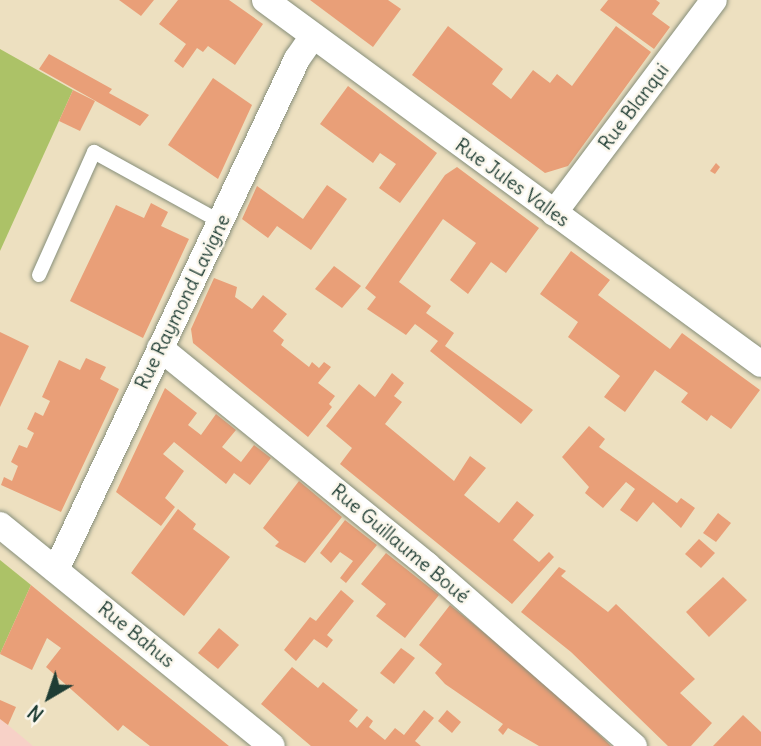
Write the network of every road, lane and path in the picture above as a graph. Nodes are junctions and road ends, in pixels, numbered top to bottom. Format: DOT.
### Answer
graph roads {
  1 [pos="265,0"];
  2 [pos="714,0"];
  3 [pos="313,36"];
  4 [pos="554,213"];
  5 [pos="221,222"];
  6 [pos="39,275"];
  7 [pos="160,348"];
  8 [pos="761,364"];
  9 [pos="0,525"];
  10 [pos="56,570"];
  11 [pos="272,746"];
  12 [pos="634,746"];
  1 -- 3 [label="street, Rue Jules Valles"];
  2 -- 4 [label="street, Rue Blanqui"];
  3 -- 4 [label="street, Rue Jules Valles"];
  3 -- 5 [label="street, Rue Raymond Lavigne"];
  4 -- 8 [label="street, Rue Jules Valles"];
  5 -- 6 [label="lane"];
  5 -- 7 [label="street, Rue Raymond Lavigne"];
  7 -- 10 [label="street, Rue Raymond Lavigne"];
  7 -- 12 [label="street, Rue Guillaume Boué"];
  9 -- 10 [label="street, Rue Bahus"];
  10 -- 11 [label="street, Rue Bahus"];
}
